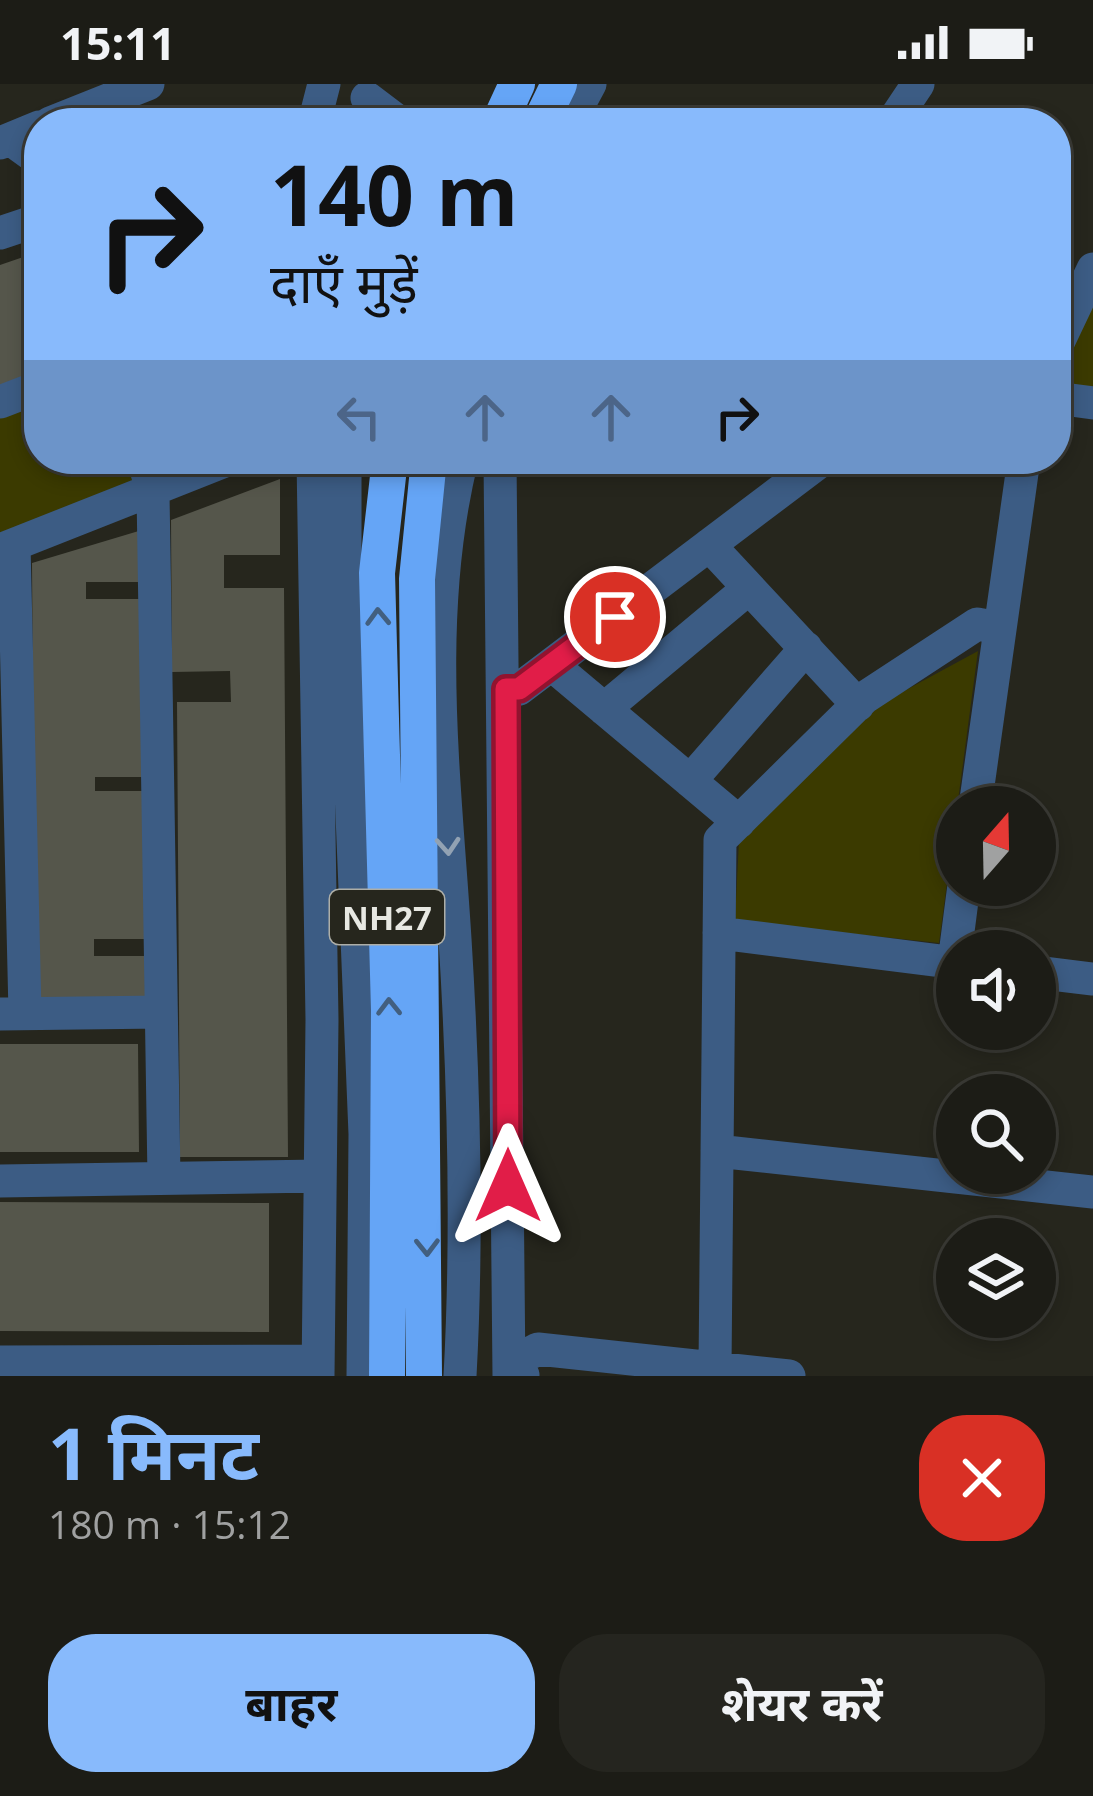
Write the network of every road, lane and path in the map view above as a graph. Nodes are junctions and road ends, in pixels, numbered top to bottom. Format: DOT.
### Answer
graph roads {
  1 [pos="148,84"];
  2 [pos="88,108"];
  3 [pos="1093,269"];
  4 [pos="1071,315"];
  5 [pos="147,474"];
  6 [pos="196,474"];
  7 [pos="313,474"];
  8 [pos="345,474"];
  9 [pos="388,474"];
  10 [pos="428,474"];
  11 [pos="458,474"];
  12 [pos="500,474"];
  13 [pos="803,474"];
  14 [pos="1015,474"];
  15 [pos="154,493"];
  16 [pos="709,545"];
  17 [pos="7,548"];
  18 [pos="749,587"];
  19 [pos="999,628"];
  20 [pos="806,649"];
  21 [pos="552,664"];
  22 [pos="506,689"];
  23 [pos="9,696"];
  24 [pos="858,705"];
  25 [pos="604,709"];
  26 [pos="690,781"];
  27 [pos="978,786"];
  28 [pos="739,822"];
  29 [pos="719,933"];
  30 [pos="936,960"];
  31 [pos="1056,975"];
  32 [pos="1093,979"];
  33 [pos="161,1012"];
  34 [pos="13,1013"];
  35 [pos="717,1151"];
  36 [pos="320,1176"];
  37 [pos="164,1178"];
  38 [pos="0,1181"];
  39 [pos="1093,1192"];
  40 [pos="0,1362"];
  41 [pos="318,1368"];
  42 [pos="715,1368"];
  43 [pos="146,1369"];
  44 [pos="514,1372"];
  45 [pos="364,1376"];
  46 [pos="387,1376"];
  47 [pos="424,1376"];
  48 [pos="460,1376"];
  49 [pos="789,1376"];
  1 -- 2 [label="street"];
  3 -- 4 [label="street"];
  5 -- 15 [label="street"];
  6 -- 15 [label="street"];
  7 -- 36 [label="street"];
  8 -- 45 [label="street"];
  46 -- 9 [label="highway, NH27, one-way"];
  10 -- 47 [label="highway, NH27, one-way"];
  11 -- 48 [label="street, one-way"];
  12 -- 22 [label="street"];
  13 -- 16 [label="street"];
  14 -- 19 [label="street"];
  15 -- 17 [label="street"];
  15 -- 33 [label="street"];
  16 -- 18 [label="street"];
  16 -- 21 [label="street"];
  17 -- 23 [label="street"];
  18 -- 20 [label="street"];
  18 -- 25 [label="street"];
  19 -- 24 [label="street"];
  19 -- 27 [label="street"];
  20 -- 24 [label="street"];
  20 -- 26 [label="street"];
  21 -- 22 [label="street"];
  21 -- 25 [label="street"];
  22 -- 44 [label="street"];
  23 -- 34 [label="street"];
  24 -- 28 [label="street"];
  25 -- 26 [label="street"];
  26 -- 28 [label="street"];
  28 -- 29 [label="street"];
  29 -- 30 [label="street"];
  29 -- 35 [label="street"];
  31 -- 32 [label="street"];
  33 -- 34 [label="street"];
  33 -- 37 [label="street"];
  35 -- 39 [label="street"];
  35 -- 42 [label="street"];
  36 -- 37 [label="street"];
  36 -- 41 [label="street"];
  37 -- 38 [label="street"];
  40 -- 43 [label="street"];
  41 -- 43 [label="street"];
  42 -- 44 [label="street"];
  42 -- 49 [label="street"];
}
